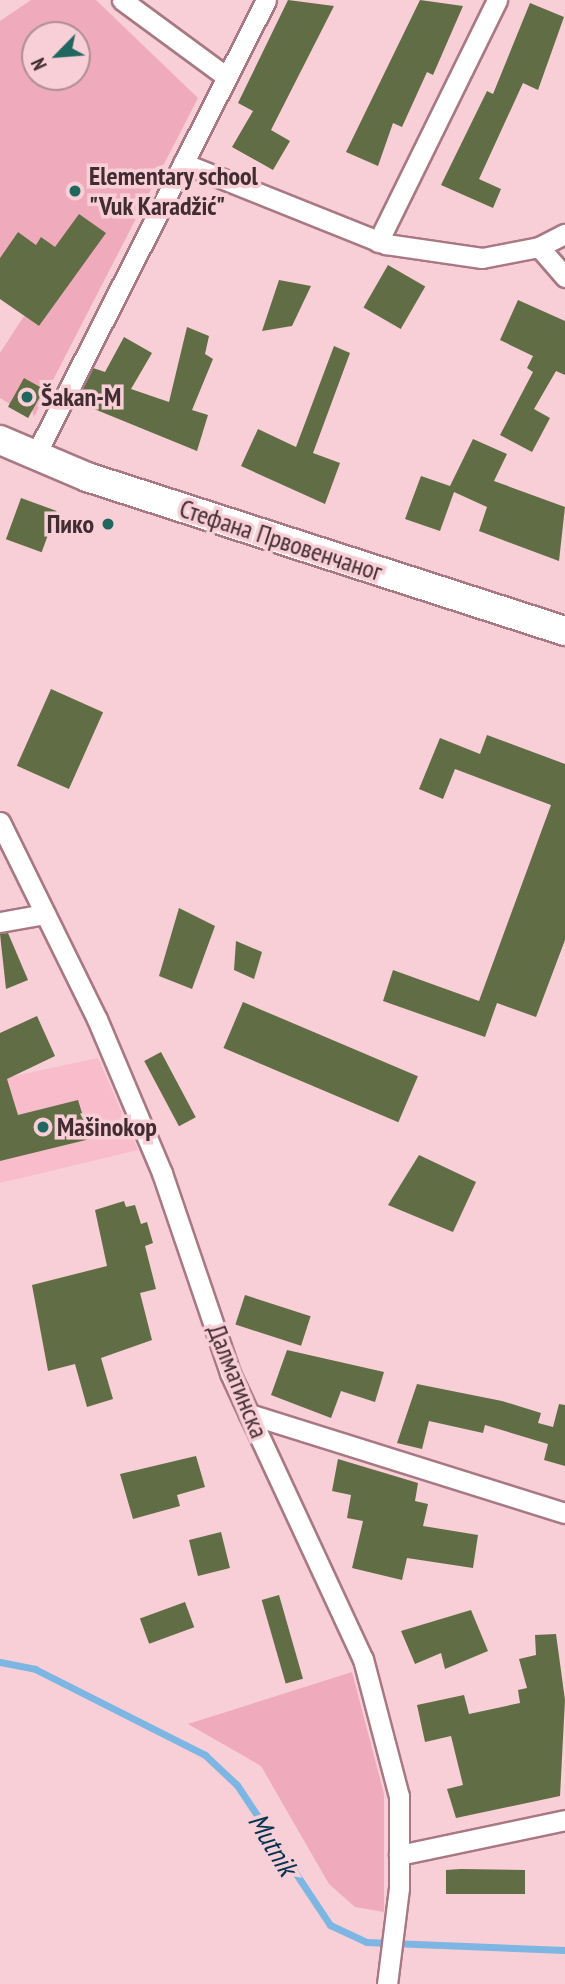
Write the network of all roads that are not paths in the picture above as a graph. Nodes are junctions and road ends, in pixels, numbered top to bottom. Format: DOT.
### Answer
graph roads {
  1 [pos="122,0"];
  2 [pos="266,0"];
  3 [pos="497,0"];
  4 [pos="227,77"];
  5 [pos="183,163"];
  6 [pos="565,234"];
  7 [pos="378,242"];
  8 [pos="539,247"];
  9 [pos="565,277"];
  10 [pos="0,440"];
  11 [pos="35,456"];
  12 [pos="565,631"];
  13 [pos="0,822"];
  14 [pos="45,914"];
  15 [pos="0,922"];
  16 [pos="249,1414"];
  17 [pos="565,1513"];
  18 [pos="565,1820"];
  19 [pos="399,1855"];
  20 [pos="387,1984"];
  1 -- 4 [label="street"];
  2 -- 4 [label="street"];
  3 -- 7 [label="street"];
  4 -- 5 [label="street"];
  5 -- 7 [label="street"];
  5 -- 11 [label="street"];
  6 -- 8 [label="street"];
  7 -- 8 [label="street"];
  8 -- 9 [label="street"];
  10 -- 11 [label="street, Стефана Првовенчаног"];
  11 -- 12 [label="street, Стефана Првовенчаног"];
  13 -- 14 [label="street, Далматинска"];
  14 -- 15 [label="street"];
  14 -- 16 [label="street, Далматинска"];
  16 -- 17 [label="street"];
  16 -- 19 [label="street, Далматинска"];
  18 -- 19 [label="street"];
  19 -- 20 [label="street, Далматинска"];
}
